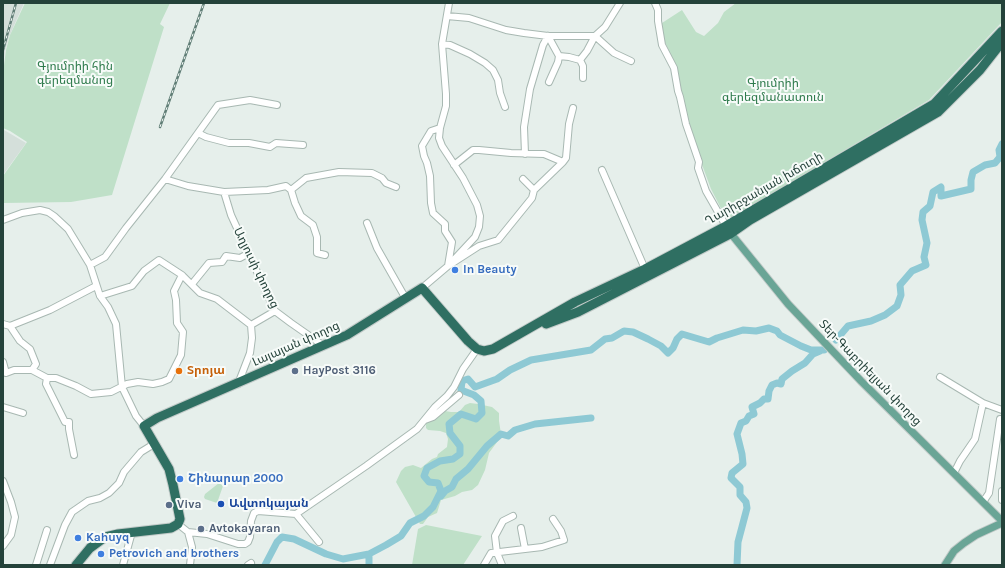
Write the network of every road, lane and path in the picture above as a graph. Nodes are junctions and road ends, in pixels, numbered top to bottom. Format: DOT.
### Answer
graph roads {
  1 [pos="449,3"];
  2 [pos="620,3"];
  3 [pos="655,3"];
  4 [pos="447,16"];
  5 [pos="1002,31"];
  6 [pos="548,36"];
  7 [pos="595,36"];
  8 [pos="1002,42"];
  9 [pos="442,44"];
  10 [pos="559,56"];
  11 [pos="580,60"];
  12 [pos="631,61"];
  13 [pos="583,78"];
  14 [pos="549,82"];
  15 [pos="277,105"];
  16 [pos="505,107"];
  17 [pos="573,108"];
  18 [pos="935,108"];
  19 [pos="440,128"];
  20 [pos="198,132"];
  21 [pos="303,146"];
  22 [pos="525,154"];
  23 [pos="563,162"];
  24 [pos="454,164"];
  25 [pos="602,170"];
  26 [pos="165,178"];
  27 [pos="522,179"];
  28 [pos="396,187"];
  29 [pos="290,190"];
  30 [pos="534,190"];
  31 [pos="224,192"];
  32 [pos="3,220"];
  33 [pos="366,223"];
  34 [pos="728,230"];
  35 [pos="249,253"];
  36 [pos="325,255"];
  37 [pos="90,265"];
  38 [pos="448,266"];
  39 [pos="645,268"];
  40 [pos="182,275"];
  41 [pos="192,284"];
  42 [pos="96,286"];
  43 [pos="422,288"];
  44 [pos="100,296"];
  45 [pos="406,299"];
  46 [pos="275,311"];
  47 [pos="3,324"];
  48 [pos="251,325"];
  49 [pos="10,326"];
  50 [pos="515,337"];
  51 [pos="324,346"];
  52 [pos="477,349"];
  53 [pos="3,362"];
  54 [pos="32,370"];
  55 [pos="4,374"];
  56 [pos="940,377"];
  57 [pos="47,378"];
  58 [pos="238,384"];
  59 [pos="122,387"];
  60 [pos="459,395"];
  61 [pos="983,403"];
  62 [pos="3,407"];
  63 [pos="1002,410"];
  64 [pos="23,413"];
  65 [pos="1000,419"];
  66 [pos="426,420"];
  67 [pos="144,426"];
  68 [pos="154,444"];
  69 [pos="74,455"];
  70 [pos="954,473"];
  71 [pos="3,481"];
  72 [pos="1002,491"];
  73 [pos="1002,500"];
  74 [pos="983,502"];
  75 [pos="296,514"];
  76 [pos="513,516"];
  77 [pos="553,519"];
  78 [pos="1002,520"];
  79 [pos="178,524"];
  80 [pos="521,528"];
  81 [pos="47,530"];
  82 [pos="132,532"];
  83 [pos="188,532"];
  84 [pos="319,542"];
  85 [pos="3,546"];
  86 [pos="525,549"];
  87 [pos="497,553"];
  88 [pos="36,565"];
  89 [pos="50,565"];
  90 [pos="76,565"];
  91 [pos="123,565"];
  92 [pos="190,565"];
  93 [pos="484,565"];
  94 [pos="502,565"];
  95 [pos="945,565"];
  1 -- 4 [label="street, Լալայան փողոց"];
  2 -- 7 [label="street"];
  3 -- 34 [label="street"];
  4 -- 6 [label="street"];
  4 -- 9 [label="street, Լալայան փողոց"];
  5 -- 18 [label="highway, Ղարիբջանյան խճուղի"];
  6 -- 7 [label="street"];
  6 -- 10 [label="street"];
  6 -- 22 [label="street"];
  7 -- 11 [label="street"];
  7 -- 12 [label="street"];
  8 -- 18 [label="highway, Ղարիբջանյան խճուղի"];
  9 -- 16 [label="street"];
  9 -- 19 [label="street, Լալայան փողոց"];
  10 -- 11 [label="street"];
  10 -- 14 [label="street"];
  11 -- 13 [label="street"];
  15 -- 20 [label="street"];
  17 -- 23 [label="street"];
  18 -- 34 [label="highway, Ղարիբջանյան խճուղի"];
  19 -- 24 [label="street, Լալայան փողոց"];
  19 -- 38 [label="street"];
  20 -- 21 [label="street"];
  20 -- 26 [label="street"];
  22 -- 23 [label="street"];
  22 -- 24 [label="street"];
  23 -- 30 [label="street, Լալայան փողոց"];
  24 -- 38 [label="street, Լալայան փողոց"];
  25 -- 39 [label="street"];
  26 -- 31 [label="street"];
  26 -- 37 [label="street"];
  27 -- 30 [label="street"];
  28 -- 29 [label="street"];
  29 -- 31 [label="street"];
  29 -- 36 [label="street"];
  30 -- 38 [label="street, Լալայան փողոց"];
  31 -- 35 [label="street, Աղյուսի փողոց"];
  32 -- 37 [label="street"];
  33 -- 45 [label="street"];
  34 -- 39 [label="highway, Ղարիբջանյան խճուղի"];
  34 -- 50 [label="highway, Ղարիբջանյան խճուղի"];
  34 -- 70 [label="main road, Տեր-Գաբրիելյան փողոց"];
  35 -- 41 [label="street"];
  35 -- 46 [label="street, Աղյուսի փողոց"];
  37 -- 42 [label="street"];
  38 -- 43 [label="street, Լալայան փողոց"];
  39 -- 50 [label="highway, Ղարիբջանյան խճուղի"];
  40 -- 41 [label="street"];
  40 -- 44 [label="street"];
  40 -- 59 [label="street"];
  41 -- 48 [label="street"];
  42 -- 44 [label="street"];
  42 -- 49 [label="street"];
  43 -- 45 [label="highway, Լալայան փողոց"];
  43 -- 52 [label="highway"];
  44 -- 59 [label="street"];
  45 -- 51 [label="highway, Լալայան փողոց"];
  46 -- 48 [label="street"];
  46 -- 51 [label="street, Աղյուսի փողոց"];
  47 -- 49 [label="street"];
  48 -- 58 [label="street"];
  49 -- 54 [label="street"];
  50 -- 52 [label="highway, Ղարիբջանյան խճուղի"];
  51 -- 58 [label="highway, Լալայան փողոց"];
  52 -- 66 [label="street"];
  53 -- 55 [label="street"];
  54 -- 55 [label="street"];
  54 -- 57 [label="street"];
  56 -- 61 [label="street"];
  57 -- 59 [label="street"];
  57 -- 69 [label="street"];
  58 -- 67 [label="highway, Լալայան փողոց"];
  59 -- 67 [label="street"];
  60 -- 66 [label="street"];
  61 -- 63 [label="street"];
  61 -- 70 [label="street"];
  62 -- 64 [label="street"];
  65 -- 74 [label="street"];
  66 -- 75 [label="street"];
  67 -- 68 [label="highway"];
  68 -- 79 [label="highway"];
  68 -- 89 [label="street"];
  70 -- 74 [label="main road, Տեր-Գաբրիելյան փողոց"];
  71 -- 85 [label="street"];
  72 -- 73 [label="street"];
  74 -- 78 [label="main road, Տեր-Գաբրիելյան փողոց"];
  75 -- 83 [label="street"];
  75 -- 84 [label="street"];
  76 -- 87 [label="street"];
  77 -- 86 [label="street"];
  78 -- 95 [label="main road"];
  79 -- 82 [label="highway"];
  79 -- 83 [label="street"];
  80 -- 86 [label="street"];
  81 -- 88 [label="street"];
  82 -- 90 [label="highway"];
  82 -- 91 [label="street"];
  83 -- 92 [label="street"];
  86 -- 87 [label="street"];
  87 -- 93 [label="street"];
  87 -- 94 [label="street"];
}
